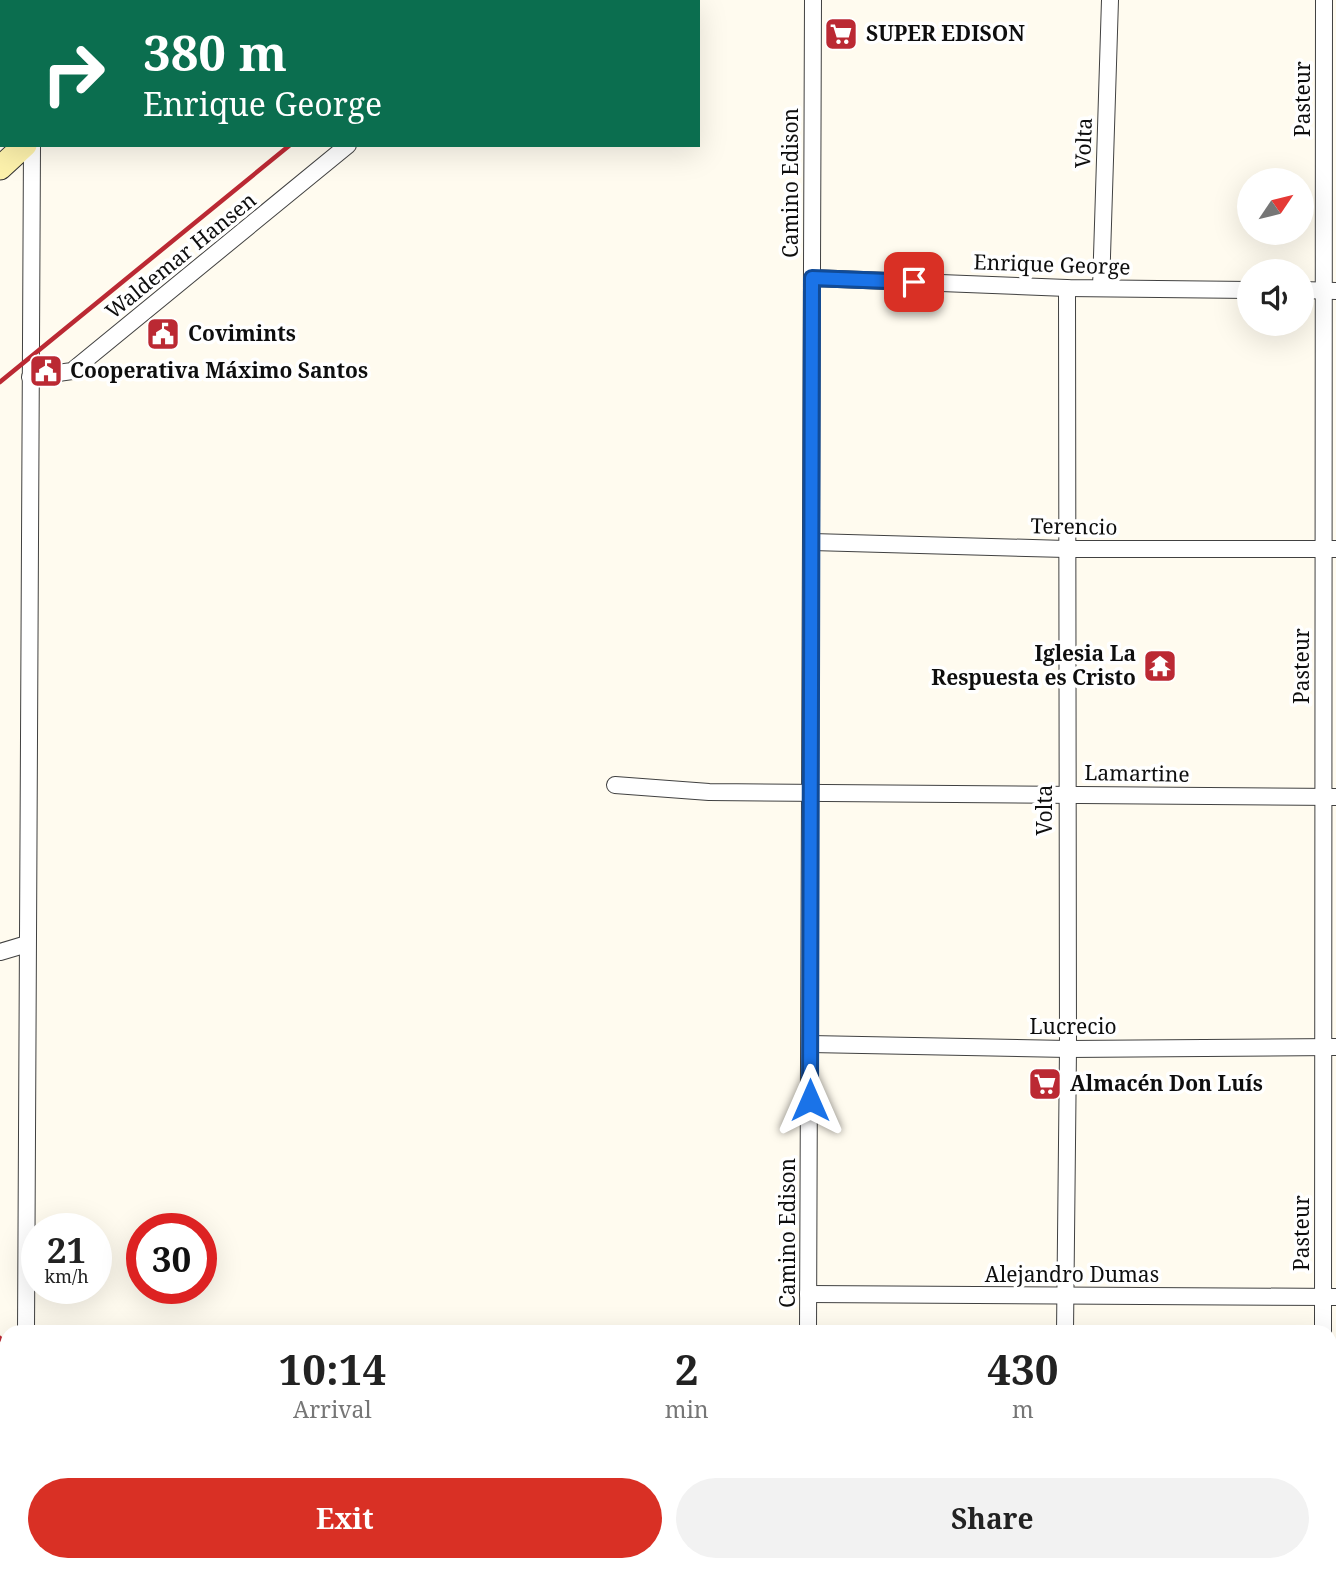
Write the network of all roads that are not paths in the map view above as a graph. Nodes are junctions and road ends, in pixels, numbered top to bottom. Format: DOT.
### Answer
graph roads {
  1 [pos="813,0"];
  2 [pos="1110,0"];
  3 [pos="1324,0"];
  4 [pos="23,147"];
  5 [pos="32,147"];
  6 [pos="346,147"];
  7 [pos="0,168"];
  8 [pos="812,278"];
  9 [pos="1067,288"];
  10 [pos="1101,288"];
  11 [pos="1237,290"];
  12 [pos="1330,291"];
  13 [pos="30,377"];
  14 [pos="812,542"];
  15 [pos="1066,549"];
  16 [pos="1330,549"];
  17 [pos="615,785"];
  18 [pos="811,793"];
  19 [pos="1066,794"];
  20 [pos="1330,797"];
  21 [pos="27,944"];
  22 [pos="0,952"];
  23 [pos="810,1044"];
  24 [pos="1329,1047"];
  25 [pos="1068,1049"];
  26 [pos="808,1294"];
  27 [pos="1066,1297"];
  28 [pos="1329,1297"];
  29 [pos="26,1325"];
  30 [pos="808,1325"];
  31 [pos="1065,1325"];
  32 [pos="1324,1325"];
  1 -- 8 [label="street, Camino Edison"];
  2 -- 10 [label="street, Volta"];
  3 -- 12 [label="street, Pasteur"];
  4 -- 7 [label="main road"];
  5 -- 13 [label="street"];
  6 -- 13 [label="street, Waldemar Hansen"];
  8 -- 9 [label="street, Enrique George"];
  8 -- 14 [label="street, Camino Edison"];
  9 -- 10 [label="street, Enrique George"];
  9 -- 15 [label="street, Volta"];
  10 -- 11 [label="street, Enrique George"];
  12 -- 16 [label="street, Pasteur"];
  13 -- 21 [label="street"];
  14 -- 15 [label="street, Terencio"];
  14 -- 18 [label="street, Camino Edison"];
  15 -- 16 [label="street, Terencio"];
  15 -- 19 [label="street, Volta"];
  16 -- 20 [label="street, Pasteur"];
  17 -- 18 [label="street, Lamartine"];
  18 -- 19 [label="street, Lamartine"];
  18 -- 23 [label="street, Camino Edison"];
  19 -- 20 [label="street, Lamartine"];
  19 -- 25 [label="street, Volta"];
  20 -- 24 [label="street, Pasteur"];
  21 -- 22 [label="street"];
  21 -- 29 [label="street"];
  23 -- 25 [label="street, Lucrecio"];
  23 -- 26 [label="street, Camino Edison"];
  24 -- 25 [label="street, Lucrecio"];
  24 -- 28 [label="street, Pasteur"];
  25 -- 27 [label="street, Volta"];
  26 -- 27 [label="street, Alejandro Dumas"];
  26 -- 30 [label="street, Camino Edison"];
  27 -- 28 [label="street, Alejandro Dumas"];
  27 -- 31 [label="street, Volta"];
  28 -- 32 [label="street, Pasteur"];
}
